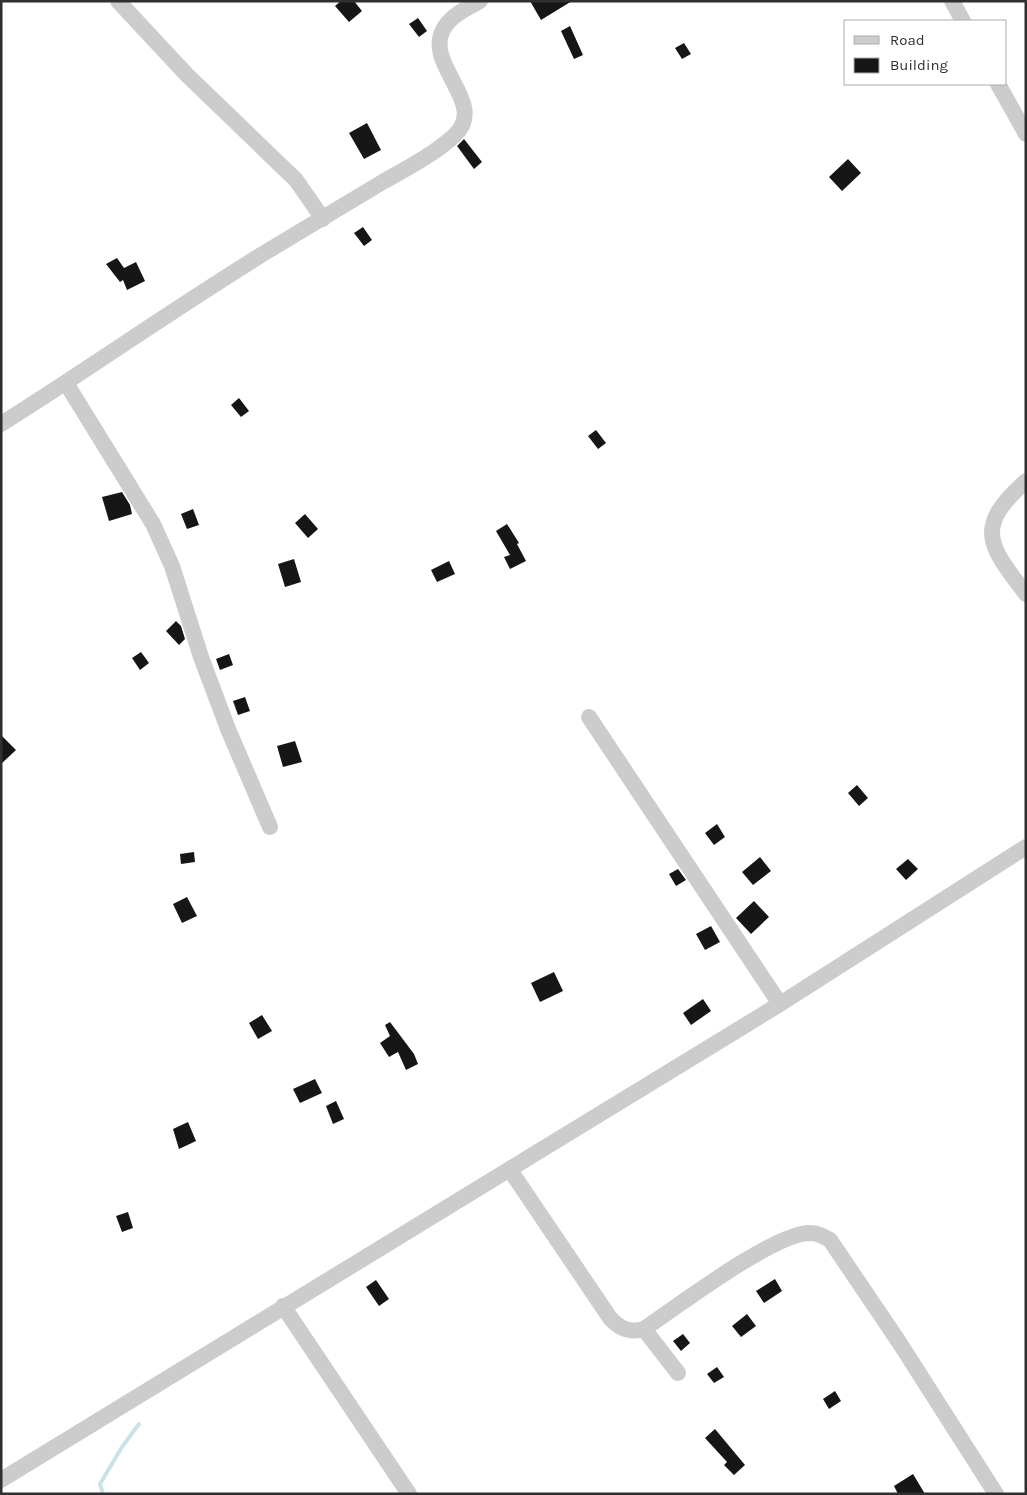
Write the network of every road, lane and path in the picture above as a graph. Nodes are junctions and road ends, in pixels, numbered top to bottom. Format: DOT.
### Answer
graph roads {
  1 [pos="118,1"];
  2 [pos="480,1"];
  3 [pos="952,1"];
  4 [pos="962,20"];
  5 [pos="999,85"];
  6 [pos="1026,134"];
  7 [pos="323,219"];
  8 [pos="66,383"];
  9 [pos="1,424"];
  10 [pos="1026,481"];
  11 [pos="1026,594"];
  12 [pos="590,717"];
  13 [pos="270,827"];
  14 [pos="1026,847"];
  15 [pos="780,1004"];
  16 [pos="510,1170"];
  17 [pos="283,1306"];
  18 [pos="644,1328"];
  19 [pos="678,1373"];
  20 [pos="1,1480"];
  21 [pos="409,1494"];
  22 [pos="996,1494"];
  1 -- 7 [label="street"];
  2 -- 7 [label="street"];
  3 -- 4 [label="street"];
  5 -- 6 [label="street"];
  7 -- 8 [label="street"];
  8 -- 9 [label="street"];
  8 -- 13 [label="street"];
  10 -- 11 [label="street"];
  12 -- 15 [label="street"];
  14 -- 15 [label="street"];
  15 -- 16 [label="street"];
  16 -- 17 [label="street"];
  16 -- 18 [label="street"];
  17 -- 20 [label="street"];
  17 -- 21 [label="street"];
  18 -- 19 [label="street"];
  18 -- 22 [label="street"];
}
